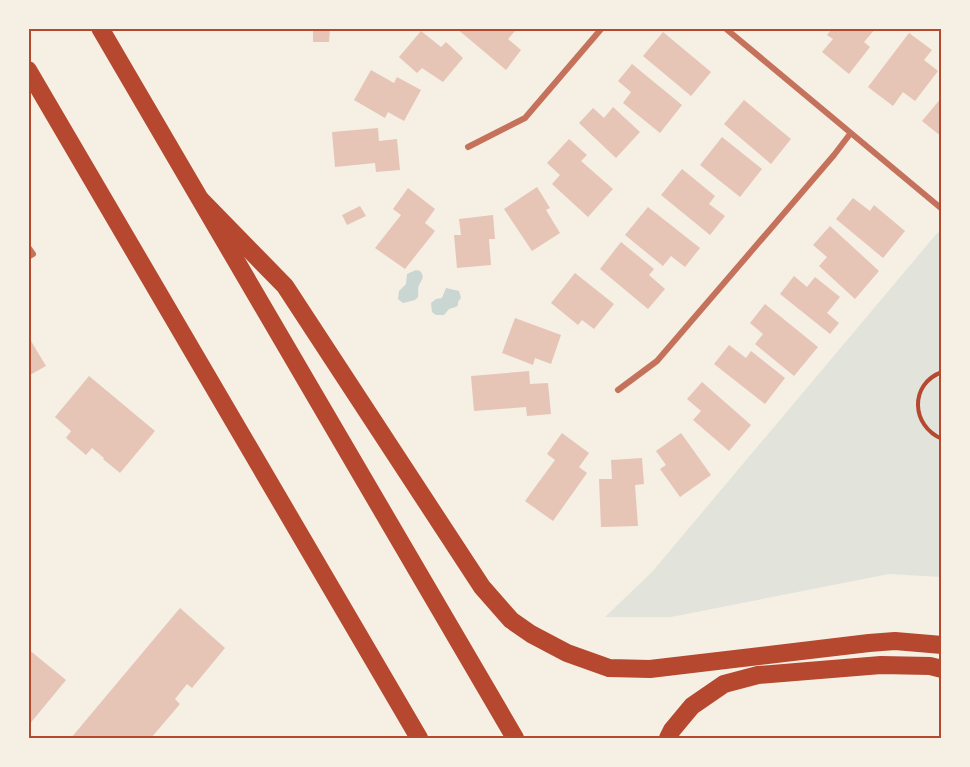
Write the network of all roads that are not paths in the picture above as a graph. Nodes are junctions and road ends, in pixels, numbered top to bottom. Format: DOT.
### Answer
graph roads {
  1 [pos="100,28"];
  2 [pos="602,28"];
  3 [pos="725,28"];
  4 [pos="28,70"];
  5 [pos="850,134"];
  6 [pos="468,147"];
  7 [pos="201,200"];
  8 [pos="942,209"];
  9 [pos="28,247"];
  10 [pos="31,256"];
  11 [pos="618,390"];
  12 [pos="942,645"];
  13 [pos="942,669"];
  14 [pos="419,738"];
  15 [pos="515,738"];
  16 [pos="668,738"];
  1 -- 7 [label="highway"];
  2 -- 6 [label="street"];
  3 -- 5 [label="street"];
  4 -- 14 [label="highway"];
  5 -- 8 [label="street"];
  5 -- 11 [label="street"];
  7 -- 12 [label="highway"];
  7 -- 15 [label="highway"];
  9 -- 10 [label="street"];
  13 -- 16 [label="highway"];
}
